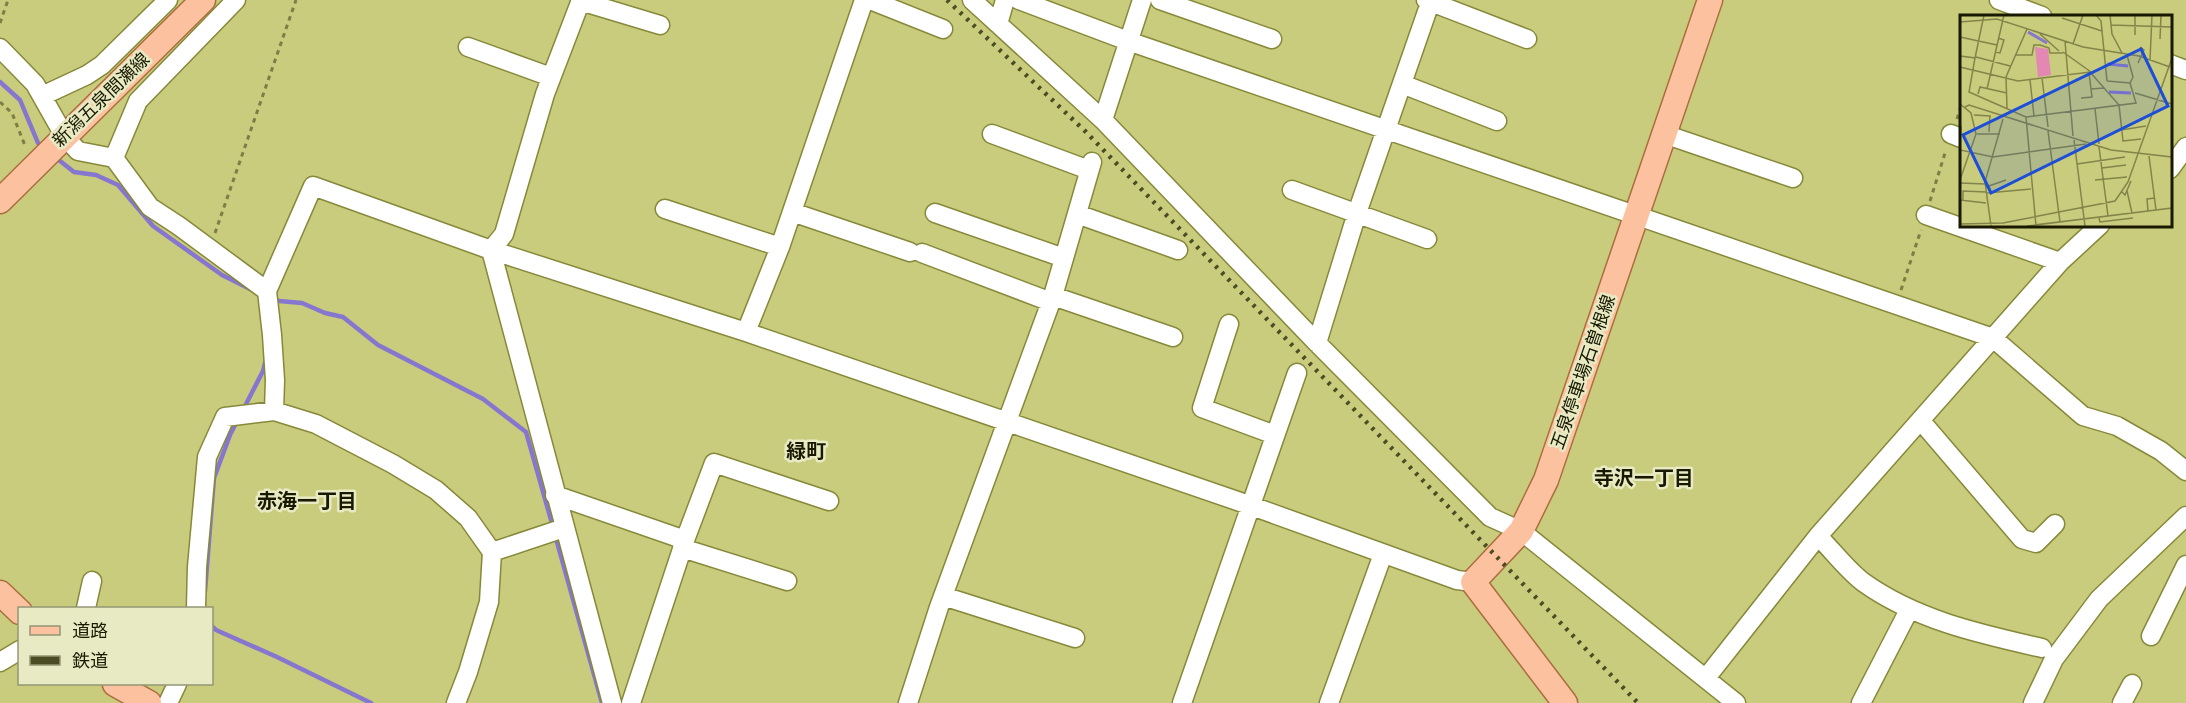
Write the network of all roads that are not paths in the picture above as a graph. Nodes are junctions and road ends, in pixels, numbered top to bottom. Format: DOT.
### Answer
graph roads {
  1 [pos="168,0"];
  2 [pos="203,0"];
  3 [pos="236,0"];
  4 [pos="581,0"];
  5 [pos="864,0"];
  6 [pos="870,0"];
  7 [pos="972,0"];
  8 [pos="1005,0"];
  9 [pos="1019,0"];
  10 [pos="1142,0"];
  11 [pos="1160,0"];
  12 [pos="1429,0"];
  13 [pos="1710,0"];
  14 [pos="1999,0"];
  15 [pos="2039,15"];
  16 [pos="998,24"];
  17 [pos="660,25"];
  18 [pos="943,29"];
  19 [pos="1272,39"];
  20 [pos="1527,39"];
  21 [pos="1128,41"];
  22 [pos="468,47"];
  23 [pos="0,48"];
  24 [pos="2171,65"];
  25 [pos="2186,70"];
  26 [pos="551,77"];
  27 [pos="1402,84"];
  28 [pos="42,96"];
  29 [pos="1103,120"];
  30 [pos="1497,121"];
  31 [pos="1386,128"];
  32 [pos="992,134"];
  33 [pos="1664,134"];
  34 [pos="65,137"];
  35 [pos="2186,147"];
  36 [pos="114,158"];
  37 [pos="2171,166"];
  38 [pos="1793,178"];
  39 [pos="1292,190"];
  40 [pos="0,201"];
  41 [pos="665,209"];
  42 [pos="792,212"];
  43 [pos="934,213"];
  44 [pos="1357,213"];
  45 [pos="1077,214"];
  46 [pos="1926,215"];
  47 [pos="1636,216"];
  48 [pos="2099,226"];
  49 [pos="1427,239"];
  50 [pos="780,247"];
  51 [pos="491,250"];
  52 [pos="1178,250"];
  53 [pos="1064,258"];
  54 [pos="2060,262"];
  55 [pos="267,291"];
  56 [pos="1052,299"];
  57 [pos="1229,324"];
  58 [pos="746,333"];
  59 [pos="1173,337"];
  60 [pos="1993,338"];
  61 [pos="1317,343"];
  62 [pos="1297,373"];
  63 [pos="274,411"];
  64 [pos="1921,421"];
  65 [pos="1005,423"];
  66 [pos="1275,435"];
  67 [pos="2186,471"];
  68 [pos="555,495"];
  69 [pos="829,501"];
  70 [pos="1249,505"];
  71 [pos="2186,516"];
  72 [pos="2055,525"];
  73 [pos="564,528"];
  74 [pos="1521,531"];
  75 [pos="1818,536"];
  76 [pos="683,544"];
  77 [pos="492,552"];
  78 [pos="1383,554"];
  79 [pos="2186,565"];
  80 [pos="92,581"];
  81 [pos="787,581"];
  82 [pos="1473,582"];
  83 [pos="0,593"];
  84 [pos="944,596"];
  85 [pos="86,607"];
  86 [pos="196,607"];
  87 [pos="18,610"];
  88 [pos="1909,610"];
  89 [pos="2151,636"];
  90 [pos="1075,638"];
  91 [pos="2042,648"];
  92 [pos="18,652"];
  93 [pos="0,662"];
  94 [pos="1706,678"];
  95 [pos="2132,684"];
  96 [pos="117,685"];
  97 [pos="177,685"];
  98 [pos="149,703"];
  99 [pos="168,703"];
  100 [pos="456,703"];
  101 [pos="612,703"];
  102 [pos="631,703"];
  103 [pos="908,703"];
  104 [pos="1182,703"];
  105 [pos="1329,703"];
  106 [pos="1564,703"];
  107 [pos="1736,703"];
  108 [pos="1861,703"];
  109 [pos="2033,703"];
  110 [pos="2122,703"];
  1 -- 28 [label="street"];
  2 -- 34 [label="main road, 新潟五泉間瀬線"];
  3 -- 36 [label="street"];
  4 -- 17 [label="street"];
  4 -- 26 [label="street"];
  5 -- 42 [label="street"];
  6 -- 18 [label="street"];
  7 -- 16 [label="street"];
  8 -- 16 [label="street"];
  9 -- 21 [label="street"];
  10 -- 21 [label="street"];
  11 -- 19 [label="street"];
  12 -- 20 [label="street"];
  12 -- 27 [label="street"];
  13 -- 33 [label="main road, 五泉停車場石曽根線"];
  14 -- 15 [label="street"];
  16 -- 29 [label="street"];
  21 -- 29 [label="street"];
  21 -- 31 [label="street"];
  22 -- 26 [label="street"];
  23 -- 28 [label="street"];
  24 -- 25 [label="street"];
  26 -- 51 [label="street"];
  27 -- 30 [label="street"];
  27 -- 31 [label="street"];
  28 -- 34 [label="street"];
  29 -- 61 [label="street"];
  31 -- 44 [label="street"];
  31 -- 47 [label="street"];
  32 -- 45 [label="street"];
  33 -- 38 [label="street"];
  33 -- 47 [label="main road, 五泉停車場石曽根線"];
  34 -- 36 [label="street"];
  34 -- 40 [label="main road, 新潟五泉間瀬線"];
  35 -- 37 [label="street"];
  36 -- 55 [label="street"];
  39 -- 44 [label="street"];
  41 -- 50 [label="street"];
  42 -- 50 [label="street"];
  42 -- 56 [label="street"];
  43 -- 53 [label="street"];
  44 -- 49 [label="street"];
  44 -- 61 [label="street"];
  45 -- 52 [label="street"];
  45 -- 53 [label="street"];
  46 -- 54 [label="street"];
  47 -- 60 [label="street"];
  47 -- 74 [label="main road, 五泉停車場石曽根線"];
  48 -- 54 [label="street"];
  50 -- 58 [label="street"];
  51 -- 55 [label="street"];
  51 -- 58 [label="street"];
  51 -- 68 [label="street"];
  53 -- 56 [label="street"];
  54 -- 60 [label="street"];
  55 -- 63 [label="street"];
  56 -- 59 [label="street"];
  56 -- 65 [label="street"];
  57 -- 66 [label="street"];
  58 -- 65 [label="street"];
  60 -- 64 [label="street"];
  60 -- 67 [label="street"];
  61 -- 74 [label="street"];
  62 -- 66 [label="street"];
  63 -- 77 [label="street"];
  63 -- 86 [label="street"];
  64 -- 72 [label="street"];
  64 -- 75 [label="street"];
  65 -- 70 [label="street"];
  65 -- 84 [label="street"];
  66 -- 70 [label="street"];
  68 -- 73 [label="street"];
  68 -- 76 [label="street"];
  69 -- 76 [label="street"];
  70 -- 78 [label="street"];
  70 -- 104 [label="street"];
  71 -- 109 [label="street"];
  73 -- 77 [label="street"];
  73 -- 101 [label="street"];
  74 -- 82 [label="main road, 五泉停車場石曽根線"];
  74 -- 94 [label="street"];
  75 -- 88 [label="street"];
  75 -- 94 [label="street"];
  76 -- 81 [label="street"];
  76 -- 102 [label="street"];
  77 -- 100 [label="street"];
  78 -- 82 [label="street"];
  78 -- 105 [label="street"];
  79 -- 89 [label="street"];
  80 -- 85 [label="street"];
  82 -- 106 [label="main road"];
  83 -- 87 [label="main road"];
  84 -- 90 [label="street"];
  84 -- 103 [label="street"];
  88 -- 91 [label="street"];
  88 -- 108 [label="street"];
  92 -- 93 [label="street"];
  94 -- 107 [label="street"];
  95 -- 110 [label="street"];
  96 -- 98 [label="main road"];
  97 -- 99 [label="street"];
}
